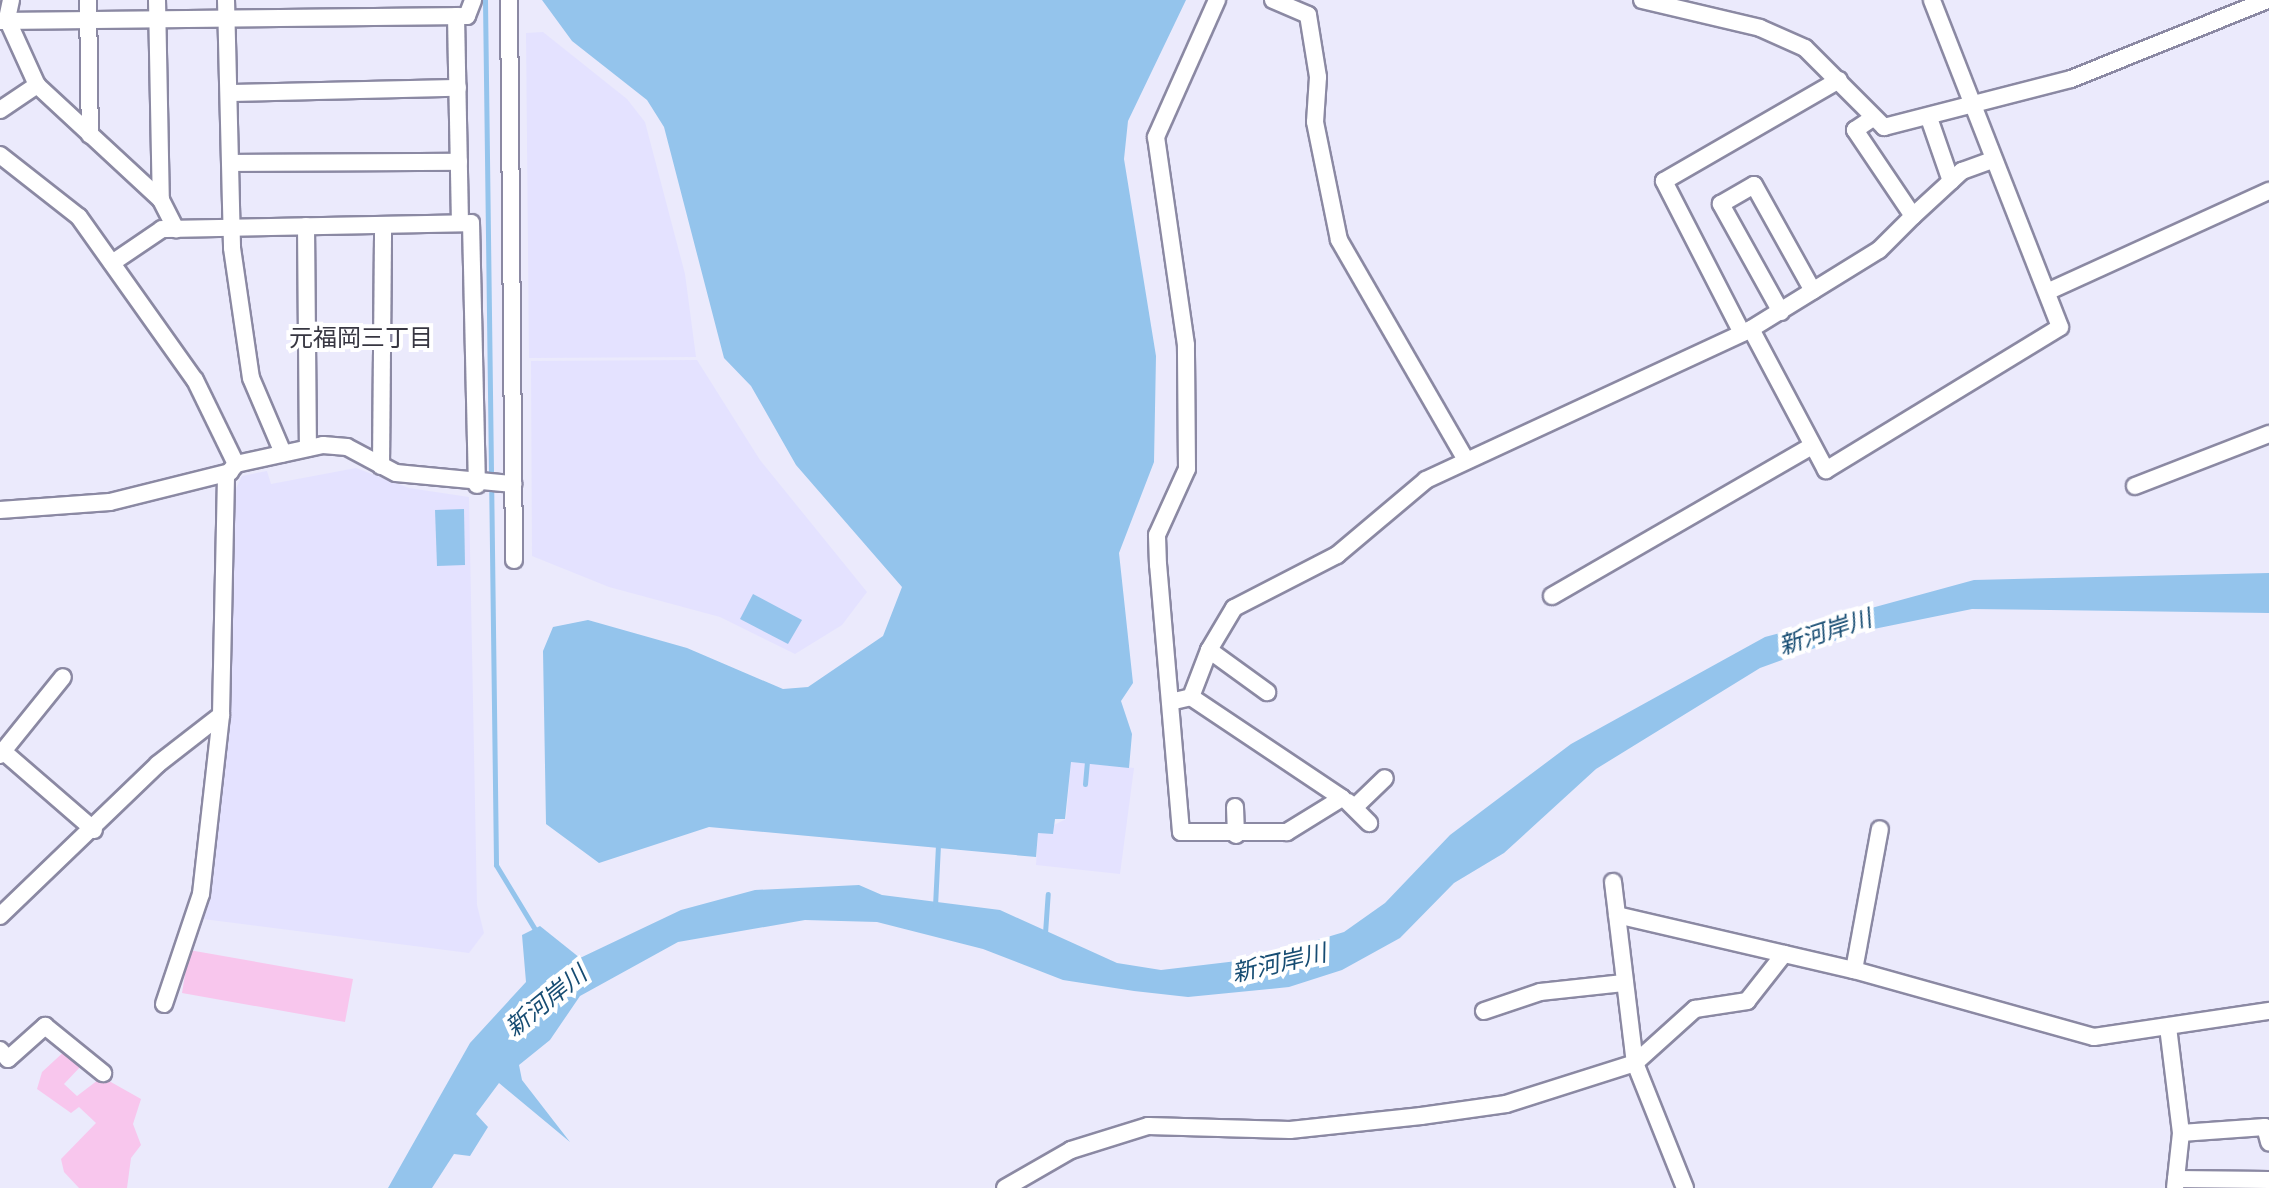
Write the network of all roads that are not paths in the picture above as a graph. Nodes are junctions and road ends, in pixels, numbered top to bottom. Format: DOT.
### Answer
graph roads {
  1 [pos="11,0"];
  2 [pos="473,0"];
  3 [pos="509,0"];
  4 [pos="1217,0"];
  5 [pos="1273,0"];
  6 [pos="1932,0"];
  7 [pos="1653,1"];
  8 [pos="2264,1"];
  9 [pos="281,7"];
  10 [pos="360,7"];
  11 [pos="425,7"];
  12 [pos="88,8"];
  13 [pos="157,8"];
  14 [pos="226,8"];
  15 [pos="456,16"];
  16 [pos="3,20"];
  17 [pos="2269,22"];
  18 [pos="1839,80"];
  19 [pos="37,85"];
  20 [pos="458,88"];
  21 [pos="229,93"];
  22 [pos="1974,105"];
  23 [pos="0,110"];
  24 [pos="1929,118"];
  25 [pos="1870,120"];
  26 [pos="90,135"];
  27 [pos="0,155"];
  28 [pos="1993,160"];
  29 [pos="459,162"];
  30 [pos="230,163"];
  31 [pos="1951,181"];
  32 [pos="2269,191"];
  33 [pos="161,200"];
  34 [pos="1913,216"];
  35 [pos="460,223"];
  36 [pos="383,225"];
  37 [pos="306,226"];
  38 [pos="176,229"];
  39 [pos="230,229"];
  40 [pos="112,263"];
  41 [pos="1813,291"];
  42 [pos="2047,292"];
  43 [pos="1781,312"];
  44 [pos="1747,331"];
  45 [pos="2269,434"];
  46 [pos="1810,447"];
  47 [pos="308,448"];
  48 [pos="283,453"];
  49 [pos="1465,458"];
  50 [pos="381,466"];
  51 [pos="233,468"];
  52 [pos="513,484"];
  53 [pos="477,485"];
  54 [pos="2135,486"];
  55 [pos="0,510"];
  56 [pos="514,560"];
  57 [pos="1552,596"];
  58 [pos="1209,650"];
  59 [pos="63,677"];
  60 [pos="1267,692"];
  61 [pos="1191,697"];
  62 [pos="1170,702"];
  63 [pos="221,715"];
  64 [pos="2,753"];
  65 [pos="1385,778"];
  66 [pos="1349,802"];
  67 [pos="1235,807"];
  68 [pos="1369,823"];
  69 [pos="1880,829"];
  70 [pos="94,830"];
  71 [pos="1236,835"];
  72 [pos="1613,882"];
  73 [pos="1617,915"];
  74 [pos="0,916"];
  75 [pos="1784,954"];
  76 [pos="1854,970"];
  77 [pos="1624,983"];
  78 [pos="164,1004"];
  79 [pos="1484,1011"];
  80 [pos="2269,1011"];
  81 [pos="2168,1027"];
  82 [pos="0,1050"];
  83 [pos="1635,1063"];
  84 [pos="103,1073"];
  85 [pos="2181,1133"];
  86 [pos="2269,1142"];
  87 [pos="2269,1180"];
  88 [pos="2176,1184"];
  89 [pos="1005,1188"];
  90 [pos="1685,1188"];
  1 -- 16 [label="street"];
  2 -- 15 [label="street"];
  3 -- 52 [label="street"];
  4 -- 62 [label="street"];
  5 -- 49 [label="street"];
  6 -- 22 [label="street"];
  7 -- 18 [label="street"];
  8 -- 17 [label="street"];
  8 -- 22 [label="street"];
  9 -- 10 [label="street"];
  9 -- 14 [label="street"];
  10 -- 11 [label="street"];
  11 -- 15 [label="street"];
  12 -- 13 [label="street"];
  12 -- 16 [label="street"];
  12 -- 26 [label="street"];
  13 -- 14 [label="street"];
  13 -- 33 [label="street"];
  14 -- 21 [label="street"];
  15 -- 20 [label="street"];
  16 -- 19 [label="street"];
  18 -- 25 [label="street"];
  18 -- 44 [label="street"];
  19 -- 23 [label="street"];
  19 -- 26 [label="street"];
  20 -- 21 [label="street"];
  20 -- 29 [label="street"];
  21 -- 30 [label="street"];
  22 -- 24 [label="street"];
  22 -- 28 [label="street"];
  24 -- 25 [label="street"];
  24 -- 31 [label="street"];
  25 -- 34 [label="street"];
  26 -- 33 [label="street"];
  27 -- 40 [label="street"];
  28 -- 31 [label="street"];
  28 -- 42 [label="street"];
  29 -- 30 [label="street"];
  29 -- 35 [label="street"];
  30 -- 39 [label="street"];
  31 -- 34 [label="street"];
  32 -- 42 [label="street"];
  33 -- 38 [label="street"];
  34 -- 41 [label="street"];
  35 -- 36 [label="street"];
  35 -- 53 [label="street"];
  36 -- 37 [label="street"];
  36 -- 50 [label="street"];
  37 -- 39 [label="street"];
  37 -- 47 [label="street"];
  38 -- 39 [label="street"];
  38 -- 40 [label="street"];
  39 -- 48 [label="street"];
  40 -- 51 [label="street"];
  41 -- 43 [label="street"];
  41 -- 43 [label="street"];
  42 -- 46 [label="street"];
  43 -- 44 [label="street"];
  44 -- 46 [label="street"];
  44 -- 49 [label="street"];
  45 -- 54 [label="street"];
  46 -- 57 [label="street"];
  47 -- 48 [label="street"];
  47 -- 50 [label="street"];
  48 -- 51 [label="street"];
  49 -- 58 [label="street"];
  50 -- 53 [label="street"];
  51 -- 55 [label="street"];
  51 -- 63 [label="street"];
  52 -- 53 [label="street"];
  52 -- 56 [label="street"];
  58 -- 60 [label="street"];
  58 -- 61 [label="street"];
  59 -- 64 [label="street"];
  61 -- 62 [label="street"];
  61 -- 66 [label="street"];
  62 -- 71 [label="street"];
  63 -- 70 [label="street"];
  63 -- 78 [label="street"];
  64 -- 70 [label="street"];
  65 -- 66 [label="street"];
  66 -- 68 [label="street"];
  66 -- 71 [label="street"];
  67 -- 71 [label="street"];
  69 -- 76 [label="street"];
  70 -- 74 [label="street"];
  72 -- 73 [label="street"];
  73 -- 75 [label="street"];
  73 -- 77 [label="street"];
  75 -- 76 [label="street"];
  75 -- 83 [label="street"];
  76 -- 81 [label="street"];
  77 -- 79 [label="street"];
  77 -- 83 [label="street"];
  80 -- 81 [label="street"];
  81 -- 85 [label="street"];
  82 -- 84 [label="street"];
  83 -- 89 [label="street"];
  83 -- 90 [label="street"];
  85 -- 86 [label="street"];
  85 -- 88 [label="street"];
  87 -- 88 [label="street"];
}
